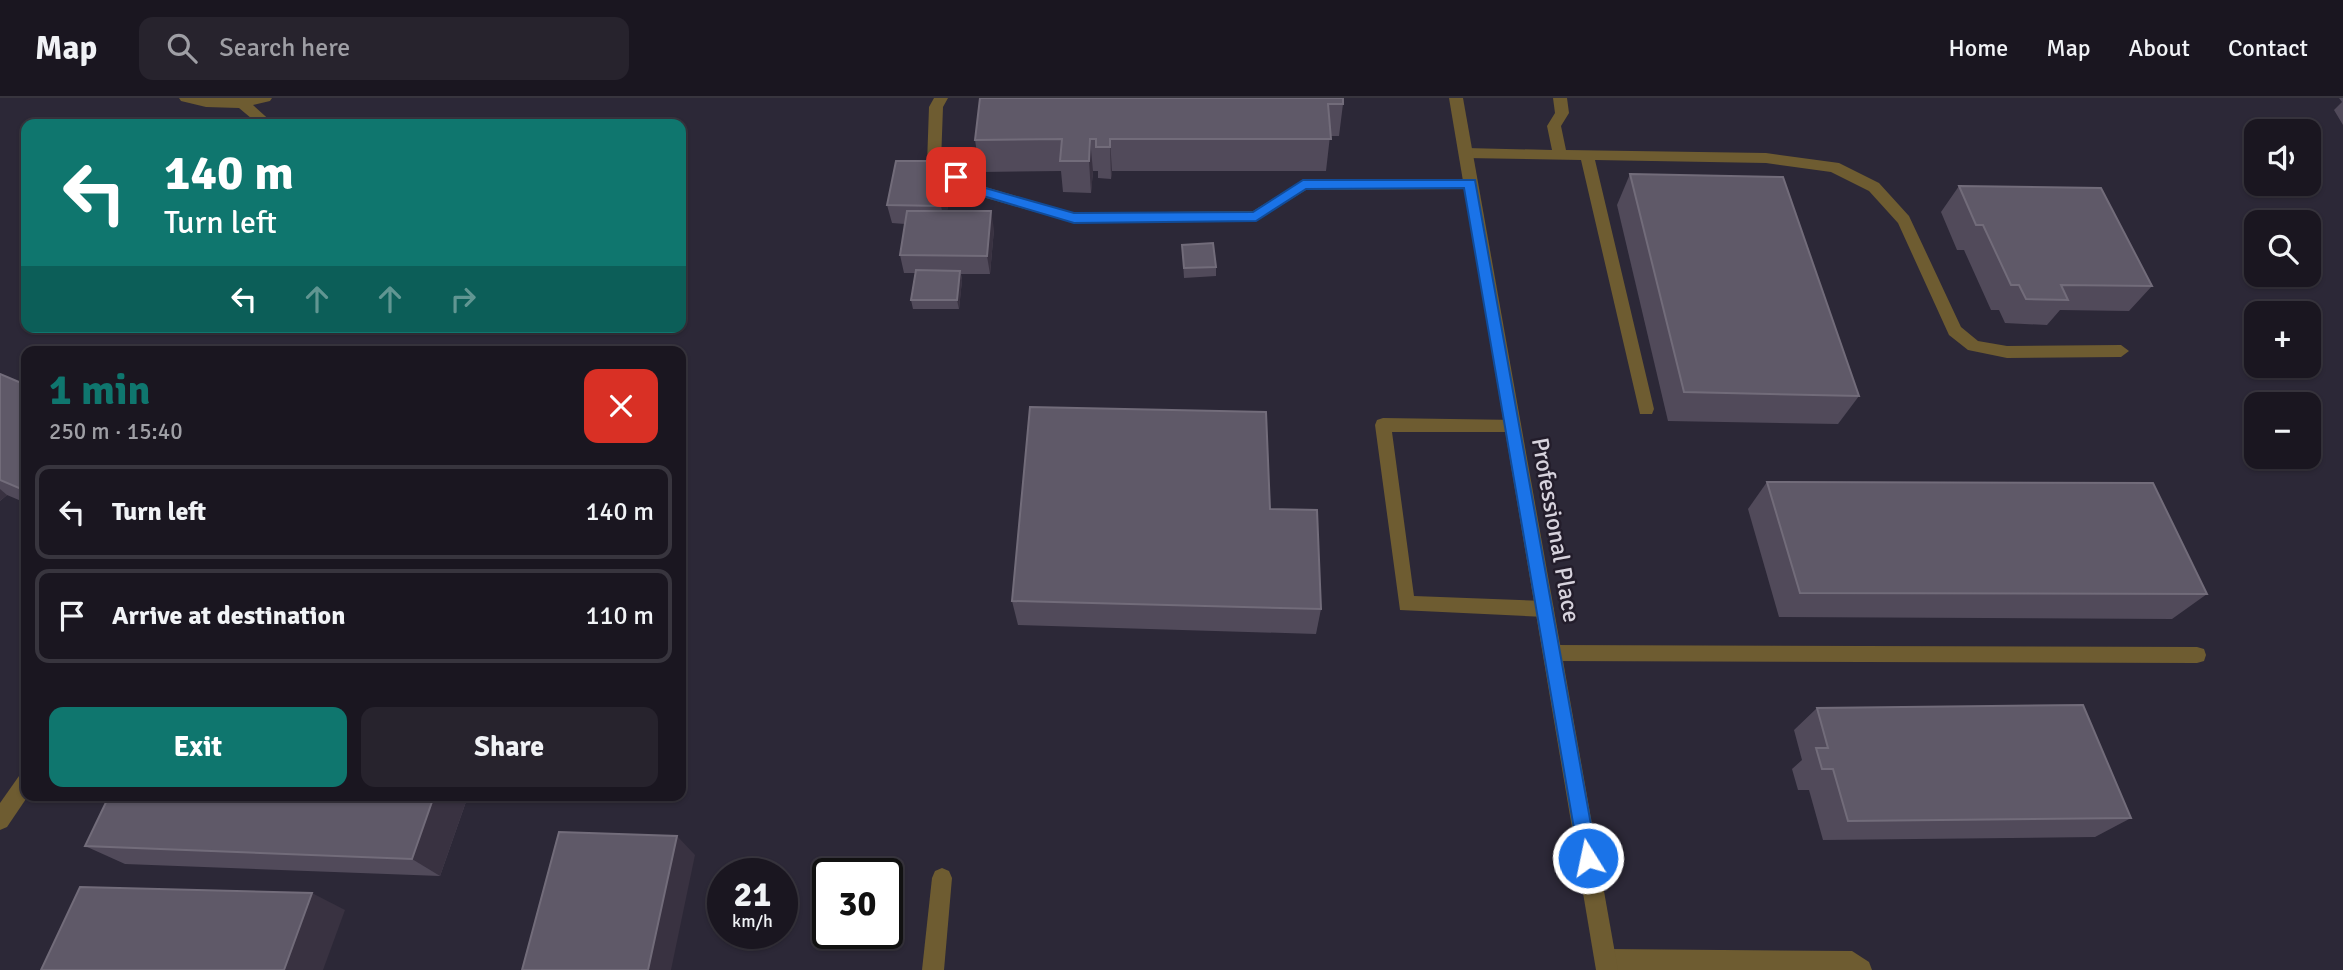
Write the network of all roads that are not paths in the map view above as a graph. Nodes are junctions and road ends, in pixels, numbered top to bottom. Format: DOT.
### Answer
graph roads {
  1 [pos="186,98"];
  2 [pos="265,98"];
  3 [pos="941,98"];
  4 [pos="1456,98"];
  5 [pos="1560,98"];
  6 [pos="243,104"];
  7 [pos="261,119"];
  8 [pos="1466,153"];
  9 [pos="1560,154"];
  10 [pos="1587,155"];
  11 [pos="1470,184"];
  12 [pos="2121,351"];
  13 [pos="1646,409"];
  14 [pos="1513,425"];
  15 [pos="1545,609"];
  16 [pos="1553,653"];
  17 [pos="2197,655"];
  18 [pos="21,790"];
  19 [pos="0,820"];
  20 [pos="942,878"];
  21 [pos="1607,965"];
  22 [pos="933,970"];
  23 [pos="1861,970"];
  1 -- 6 [label="street"];
  2 -- 6 [label="street"];
  3 -- 11 [label="street"];
  4 -- 8 [label="street, Professional Place"];
  5 -- 9 [label="street"];
  6 -- 7 [label="street"];
  8 -- 9 [label="street"];
  8 -- 11 [label="street, Professional Place"];
  9 -- 10 [label="street"];
  10 -- 12 [label="street"];
  10 -- 13 [label="street"];
  11 -- 14 [label="street, Professional Place"];
  14 -- 15 [label="street, Professional Place"];
  14 -- 15 [label="street"];
  15 -- 16 [label="street, Professional Place"];
  16 -- 17 [label="street"];
  16 -- 21 [label="street, Professional Place"];
  18 -- 19 [label="street"];
  20 -- 22 [label="street"];
  21 -- 23 [label="street"];
}
